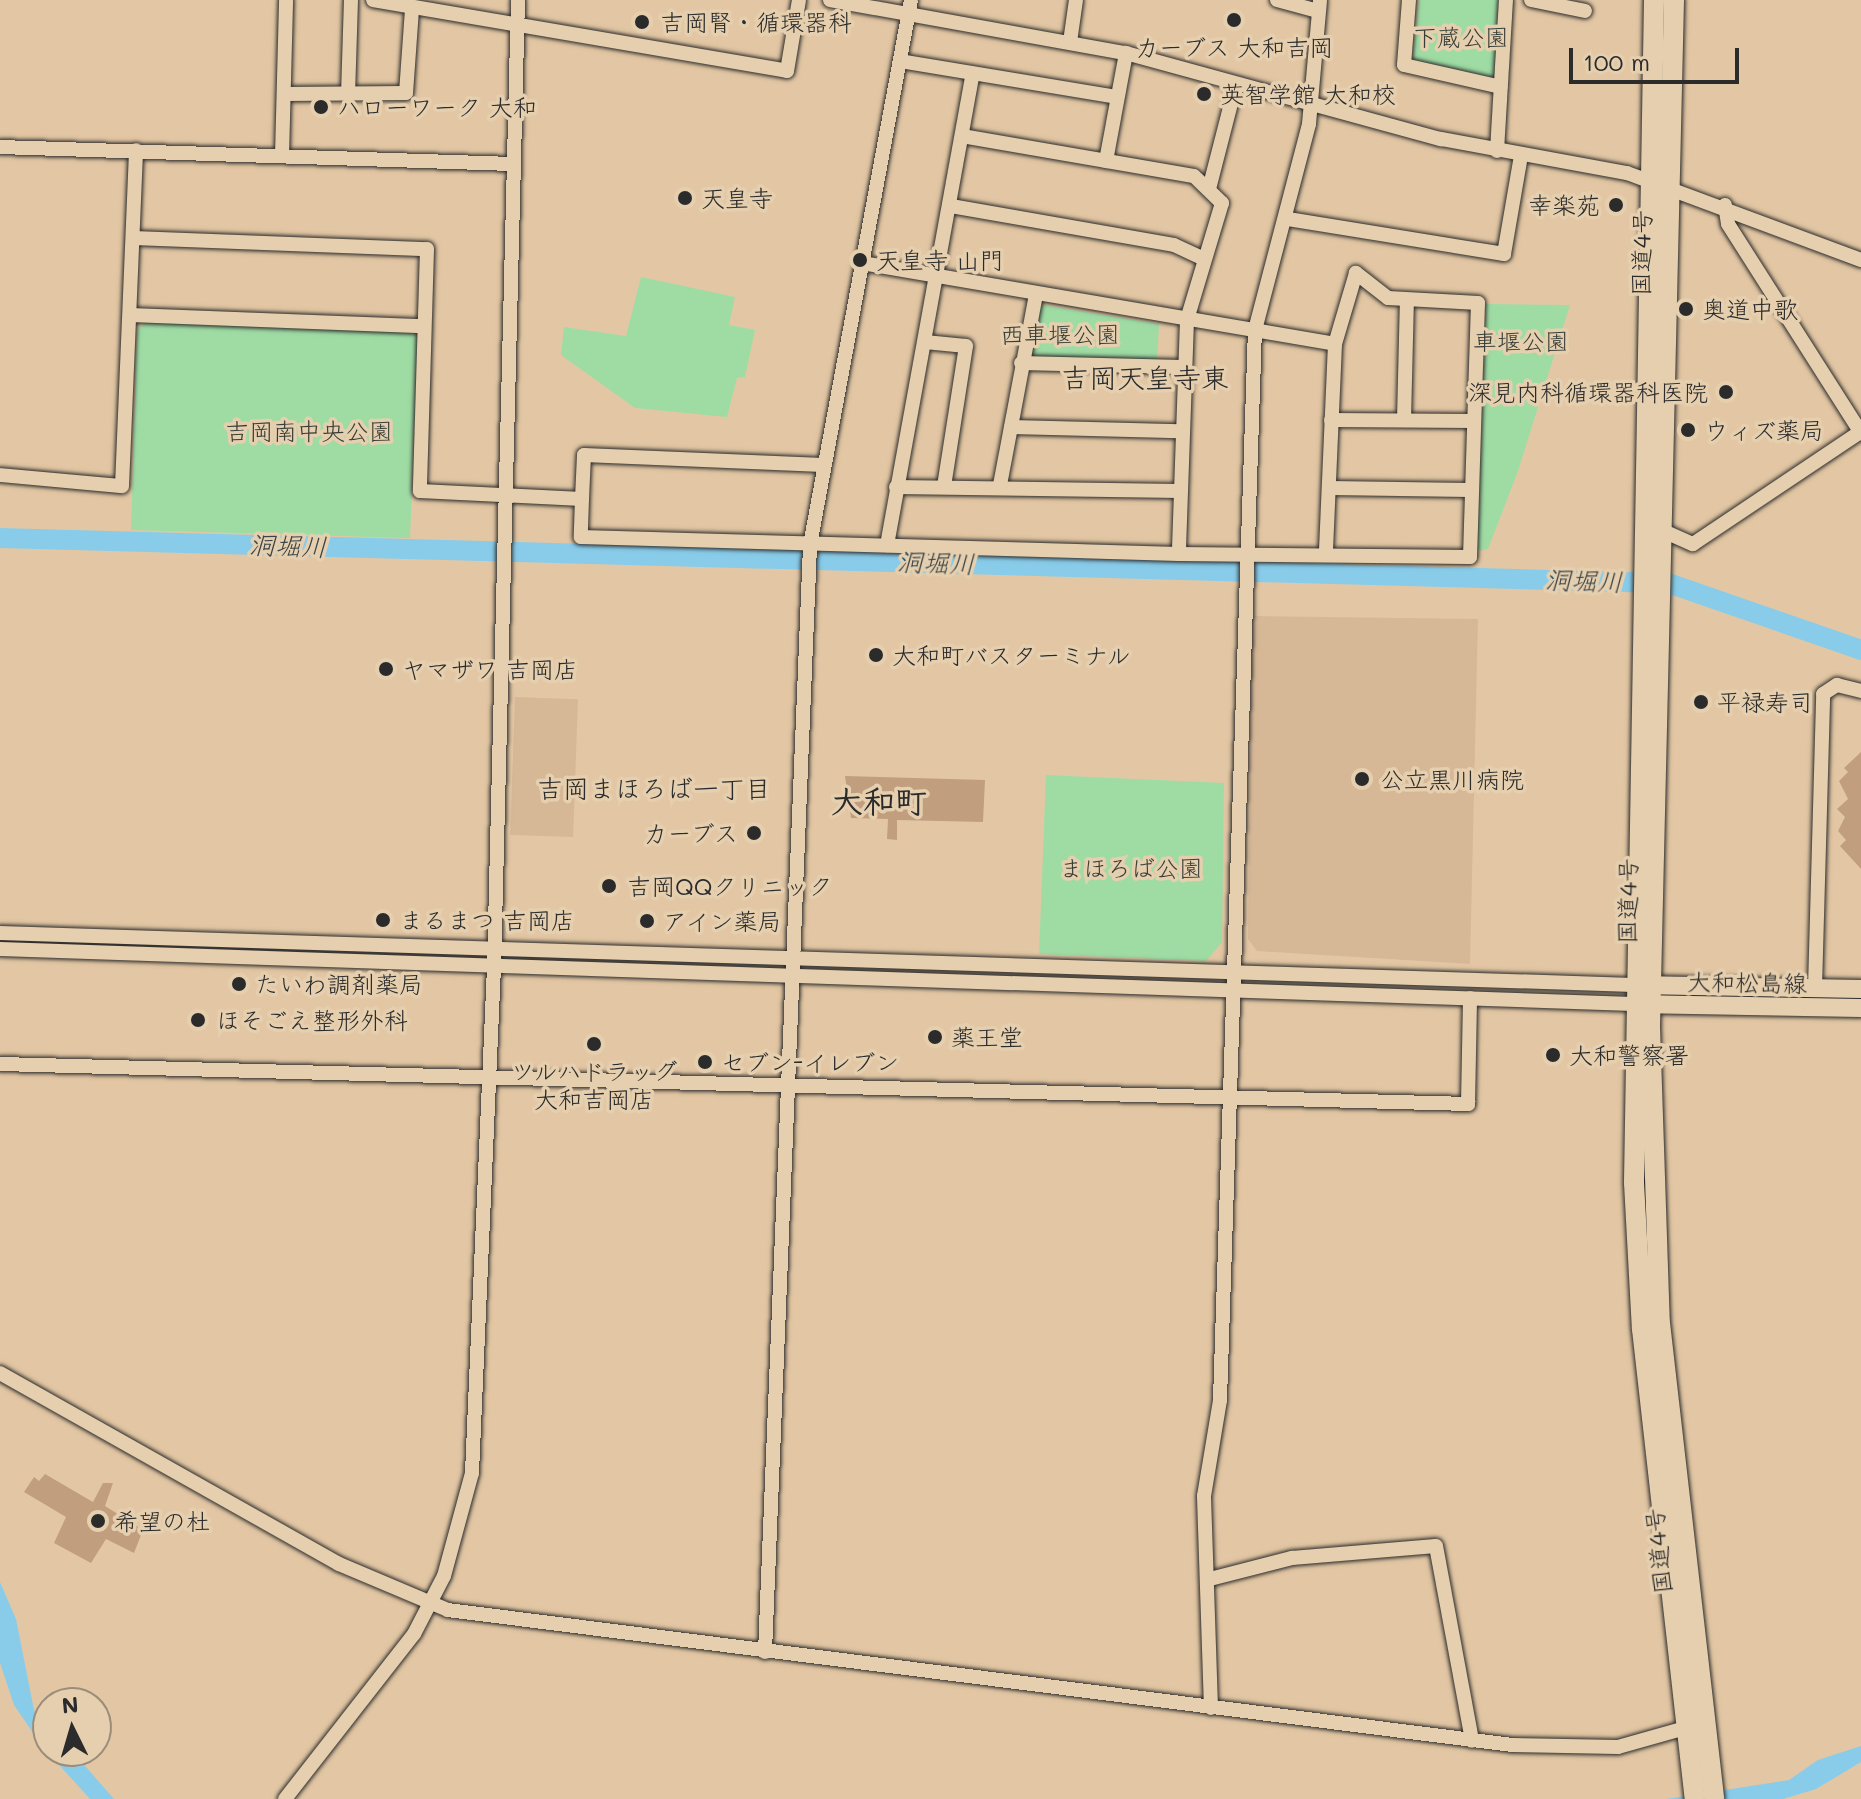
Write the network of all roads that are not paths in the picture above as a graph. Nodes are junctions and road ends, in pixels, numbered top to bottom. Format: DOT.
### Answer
graph roads {
  1 [pos="286,0"];
  2 [pos="351,0"];
  3 [pos="373,0"];
  4 [pos="518,0"];
  5 [pos="799,0"];
  6 [pos="830,0"];
  7 [pos="1076,0"];
  8 [pos="1277,0"];
  9 [pos="1409,0"];
  10 [pos="1506,0"];
  11 [pos="1531,0"];
  12 [pos="1654,0"];
  13 [pos="1674,0"];
  14 [pos="1319,5"];
  15 [pos="910,7"];
  16 [pos="412,10"];
  17 [pos="1585,11"];
  18 [pos="518,26"];
  19 [pos="1070,42"];
  20 [pos="1126,53"];
  21 [pos="900,61"];
  22 [pos="973,74"];
  23 [pos="1236,84"];
  24 [pos="1501,87"];
  25 [pos="285,94"];
  26 [pos="348,95"];
  27 [pos="1117,97"];
  28 [pos="1311,104"];
  29 [pos="962,136"];
  30 [pos="0,147"];
  31 [pos="136,150"];
  32 [pos="1497,151"];
  33 [pos="282,156"];
  34 [pos="1521,156"];
  35 [pos="1106,161"];
  36 [pos="513,164"];
  37 [pos="1658,183"];
  38 [pos="1209,189"];
  39 [pos="1725,205"];
  40 [pos="951,206"];
  41 [pos="1288,219"];
  42 [pos="134,238"];
  43 [pos="1204,259"];
  44 [pos="1861,260"];
  45 [pos="862,263"];
  46 [pos="937,275"];
  47 [pos="1036,294"];
  48 [pos="1407,300"];
  49 [pos="131,315"];
  50 [pos="1187,320"];
  51 [pos="423,326"];
  52 [pos="1255,330"];
  53 [pos="925,342"];
  54 [pos="1335,344"];
  55 [pos="1021,363"];
  56 [pos="1182,367"];
  57 [pos="1331,420"];
  58 [pos="1404,420"];
  59 [pos="1474,421"];
  60 [pos="1011,427"];
  61 [pos="1180,431"];
  62 [pos="1860,433"];
  63 [pos="823,465"];
  64 [pos="0,475"];
  65 [pos="1000,485"];
  66 [pos="944,486"];
  67 [pos="896,487"];
  68 [pos="1329,488"];
  69 [pos="1470,490"];
  70 [pos="1180,491"];
  71 [pos="507,495"];
  72 [pos="582,499"];
  73 [pos="1661,530"];
  74 [pos="887,545"];
  75 [pos="810,551"];
  76 [pos="1179,554"];
  77 [pos="1246,554"];
  78 [pos="1326,554"];
  79 [pos="1651,574"];
  80 [pos="1861,691"];
  81 [pos="0,933"];
  82 [pos="0,949"];
  83 [pos="494,952"];
  84 [pos="494,967"];
  85 [pos="792,970"];
  86 [pos="1234,973"];
  87 [pos="1815,988"];
  88 [pos="1861,989"];
  89 [pos="1234,990"];
  90 [pos="1642,995"];
  91 [pos="1470,998"];
  92 [pos="1861,1008"];
  93 [pos="0,1064"];
  94 [pos="490,1075"];
  95 [pos="788,1086"];
  96 [pos="1231,1097"];
  97 [pos="0,1373"];
  98 [pos="1210,1579"];
  99 [pos="429,1604"];
  100 [pos="765,1652"];
  101 [pos="1211,1708"];
  102 [pos="1695,1725"];
  103 [pos="1472,1741"];
  104 [pos="1699,1757"];
  105 [pos="285,1799"];
  106 [pos="1695,1799"];
  107 [pos="1714,1799"];
  1 -- 25 [label="street"];
  2 -- 26 [label="street"];
  3 -- 16 [label="street"];
  4 -- 18 [label="street"];
  5 -- 18 [label="street"];
  6 -- 15 [label="street"];
  7 -- 19 [label="street"];
  8 -- 14 [label="street"];
  9 -- 24 [label="street"];
  10 -- 24 [label="street"];
  11 -- 17 [label="street"];
  12 -- 37 [label="highway, 国道4号"];
  13 -- 37 [label="highway, 国道4号"];
  14 -- 28 [label="street"];
  15 -- 19 [label="street"];
  15 -- 21 [label="street"];
  16 -- 18 [label="street"];
  16 -- 26 [label="street"];
  18 -- 36 [label="street"];
  19 -- 20 [label="street"];
  20 -- 23 [label="street"];
  20 -- 27 [label="street"];
  21 -- 22 [label="street"];
  21 -- 45 [label="street"];
  22 -- 27 [label="street"];
  22 -- 29 [label="street"];
  23 -- 28 [label="street"];
  23 -- 38 [label="street"];
  24 -- 32 [label="street"];
  25 -- 26 [label="street"];
  25 -- 33 [label="street"];
  27 -- 35 [label="street"];
  28 -- 32 [label="street"];
  28 -- 41 [label="street"];
  29 -- 35 [label="street"];
  29 -- 40 [label="street"];
  30 -- 31 [label="street"];
  31 -- 33 [label="street"];
  31 -- 42 [label="street"];
  32 -- 34 [label="street"];
  33 -- 36 [label="street"];
  34 -- 37 [label="street"];
  34 -- 41 [label="street"];
  35 -- 38 [label="street"];
  36 -- 71 [label="street"];
  37 -- 39 [label="street"];
  37 -- 73 [label="highway, 国道4号"];
  37 -- 79 [label="highway, 国道4号"];
  38 -- 43 [label="street"];
  39 -- 44 [label="street"];
  39 -- 62 [label="street"];
  40 -- 43 [label="street"];
  40 -- 46 [label="street"];
  41 -- 52 [label="street"];
  42 -- 49 [label="street"];
  42 -- 51 [label="street"];
  43 -- 50 [label="street"];
  45 -- 46 [label="street"];
  45 -- 63 [label="street"];
  46 -- 47 [label="street"];
  46 -- 53 [label="street"];
  47 -- 50 [label="street"];
  47 -- 55 [label="street"];
  48 -- 54 [label="street"];
  48 -- 58 [label="street"];
  48 -- 59 [label="street"];
  49 -- 51 [label="street"];
  49 -- 64 [label="street"];
  50 -- 52 [label="street"];
  50 -- 56 [label="street"];
  51 -- 71 [label="street"];
  52 -- 54 [label="street"];
  52 -- 77 [label="street"];
  53 -- 66 [label="street"];
  53 -- 67 [label="street"];
  54 -- 57 [label="street"];
  55 -- 56 [label="street"];
  55 -- 60 [label="street"];
  56 -- 61 [label="street"];
  57 -- 58 [label="street"];
  57 -- 68 [label="street"];
  58 -- 59 [label="street"];
  59 -- 69 [label="street"];
  60 -- 61 [label="street"];
  60 -- 65 [label="street"];
  61 -- 70 [label="street"];
  62 -- 73 [label="street"];
  63 -- 72 [label="street"];
  63 -- 75 [label="street"];
  65 -- 66 [label="street"];
  65 -- 70 [label="street"];
  66 -- 67 [label="street"];
  67 -- 74 [label="street"];
  68 -- 69 [label="street"];
  68 -- 78 [label="street"];
  69 -- 78 [label="street"];
  70 -- 76 [label="street"];
  71 -- 72 [label="street"];
  71 -- 83 [label="street"];
  72 -- 75 [label="street"];
  73 -- 79 [label="highway, 国道4号"];
  74 -- 75 [label="street"];
  74 -- 76 [label="street"];
  75 -- 85 [label="street"];
  76 -- 77 [label="street"];
  77 -- 78 [label="street"];
  77 -- 86 [label="street"];
  79 -- 90 [label="highway, 国道4号"];
  80 -- 87 [label="street"];
  81 -- 83 [label="street"];
  82 -- 84 [label="street"];
  83 -- 84 [label="street"];
  83 -- 85 [label="street"];
  84 -- 85 [label="street"];
  84 -- 94 [label="street"];
  85 -- 86 [label="street"];
  85 -- 89 [label="street"];
  85 -- 95 [label="street"];
  86 -- 89 [label="street"];
  86 -- 90 [label="street"];
  87 -- 88 [label="main road, 大和松島線"];
  87 -- 90 [label="main road, 大和松島線"];
  89 -- 91 [label="street"];
  89 -- 96 [label="street"];
  90 -- 91 [label="street"];
  90 -- 92 [label="main road, 大和松島線"];
  90 -- 102 [label="highway, 国道4号"];
  91 -- 96 [label="street"];
  93 -- 94 [label="street"];
  94 -- 95 [label="street"];
  94 -- 99 [label="street"];
  95 -- 96 [label="street"];
  95 -- 100 [label="street"];
  96 -- 98 [label="street"];
  97 -- 99 [label="street"];
  98 -- 101 [label="street"];
  98 -- 103 [label="street"];
  99 -- 100 [label="street"];
  99 -- 105 [label="street"];
  100 -- 101 [label="street"];
  101 -- 103 [label="street"];
  102 -- 103 [label="street"];
  102 -- 104 [label="highway, 国道4号"];
  104 -- 106 [label="highway, 国道4号"];
  104 -- 107 [label="highway, 国道4号"];
}
